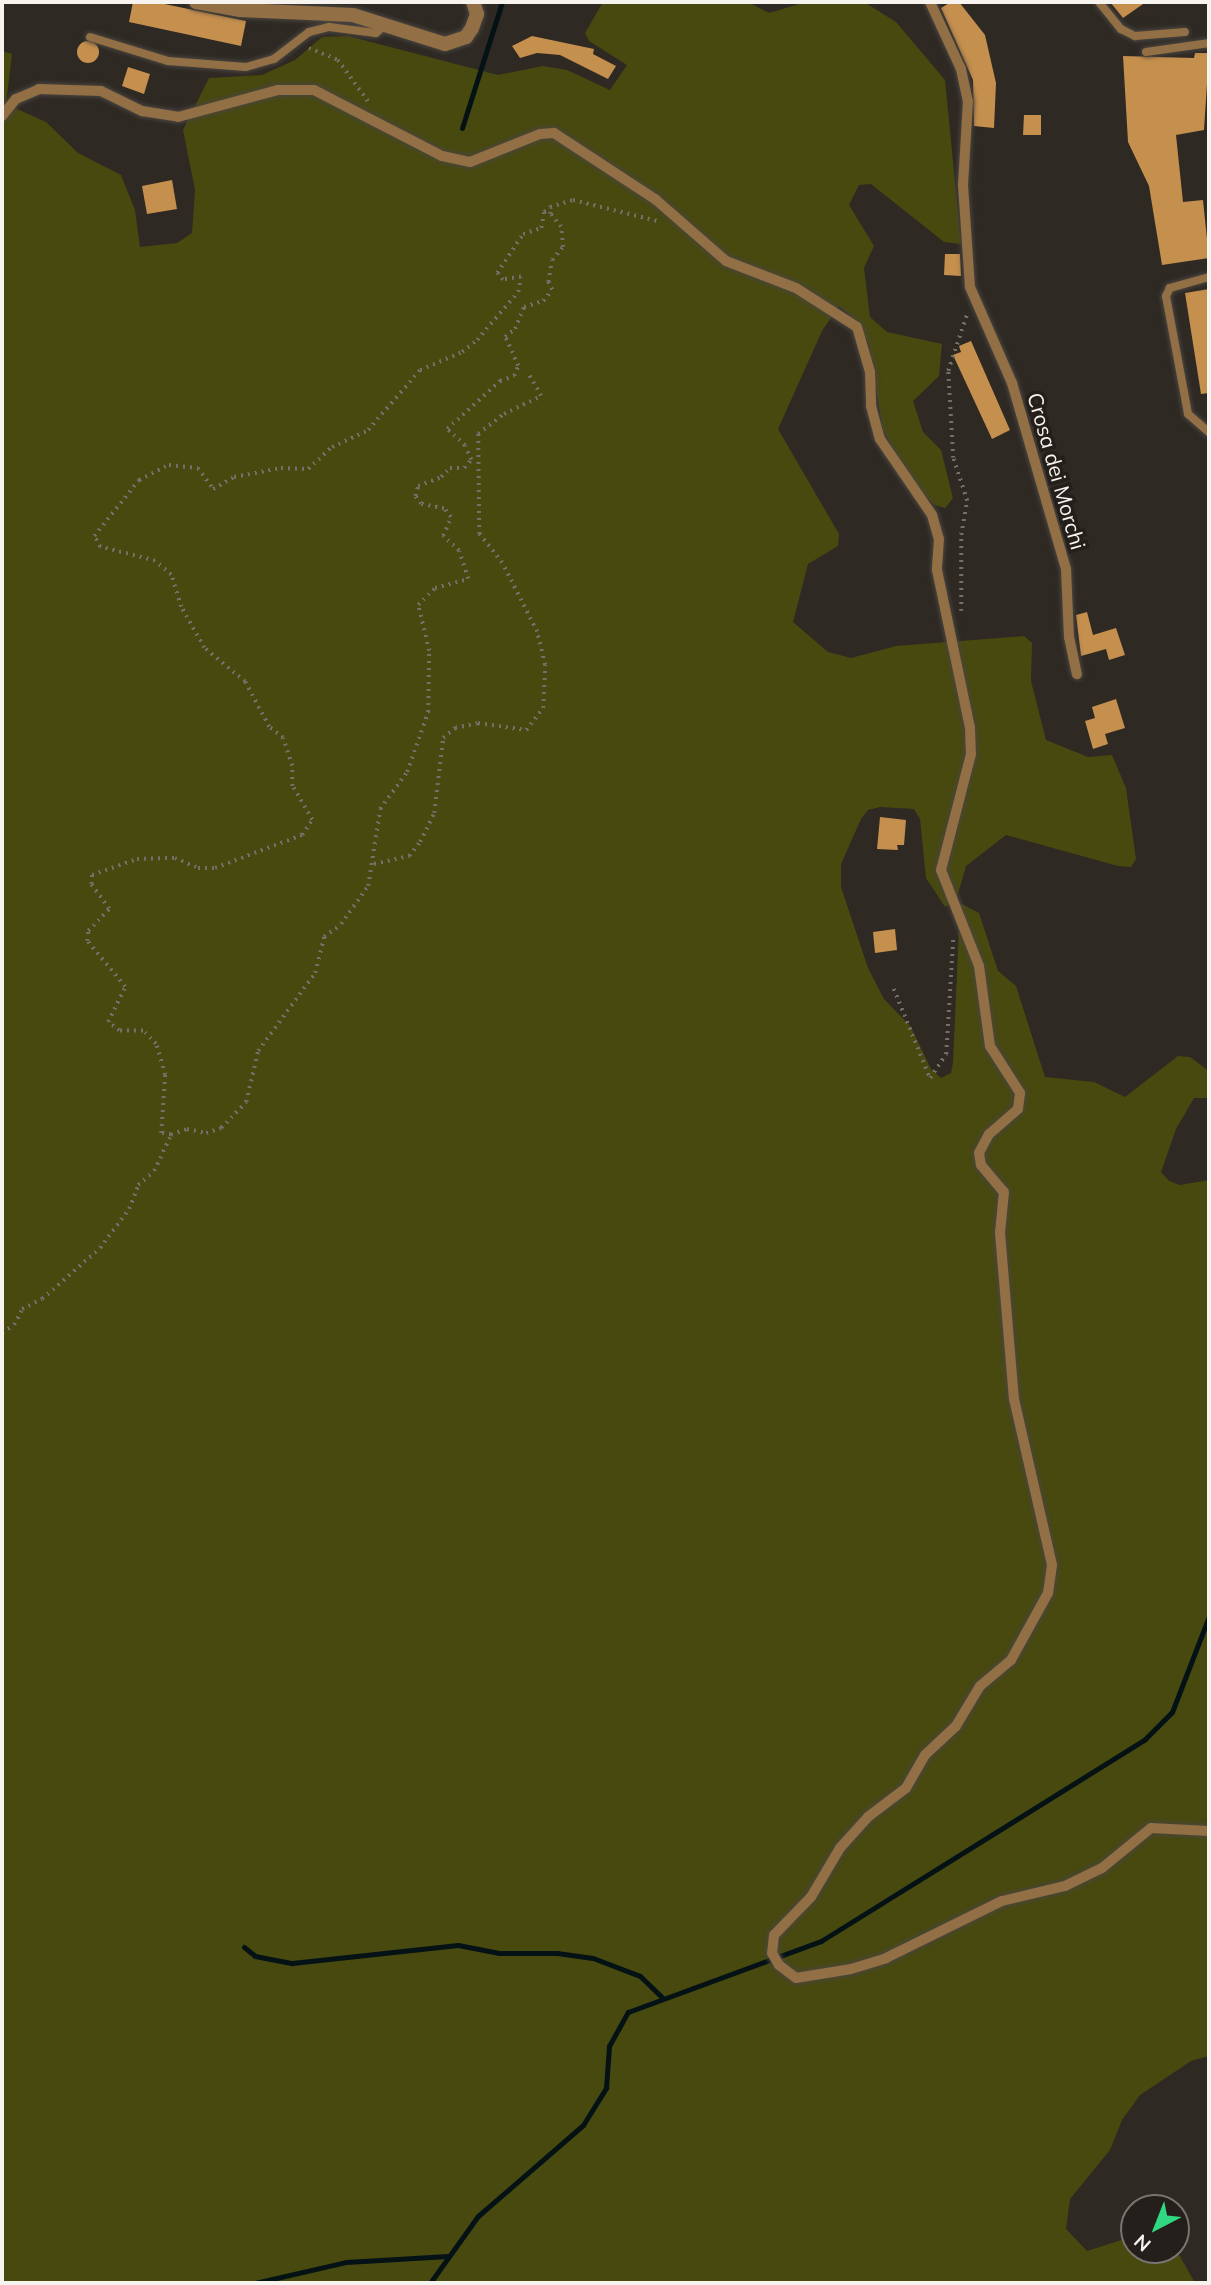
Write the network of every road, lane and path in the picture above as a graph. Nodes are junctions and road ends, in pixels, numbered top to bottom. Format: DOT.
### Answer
graph roads {
  1 [pos="196,2"];
  2 [pos="473,2"];
  3 [pos="930,2"];
  4 [pos="1099,2"];
  5 [pos="385,25"];
  6 [pos="1185,33"];
  7 [pos="90,37"];
  8 [pos="1209,43"];
  9 [pos="293,44"];
  10 [pos="1146,52"];
  11 [pos="2,116"];
  12 [pos="386,128"];
  13 [pos="550,207"];
  14 [pos="662,223"];
  15 [pos="1209,277"];
  16 [pos="970,287"];
  17 [pos="529,375"];
  18 [pos="1209,432"];
  19 [pos="961,615"];
  20 [pos="1077,674"];
  21 [pos="374,864"];
  22 [pos="956,906"];
  23 [pos="894,989"];
  24 [pos="172,1135"];
  25 [pos="2,1333"];
  26 [pos="1209,1831"];
  1 -- 5 [label="street"];
  2 -- 5 [label="street"];
  3 -- 16 [label="street, Crosa dei Morchi"];
  4 -- 6 [label="lane"];
  5 -- 9 [label="lane"];
  7 -- 9 [label="lane"];
  8 -- 10 [label="lane"];
  9 -- 12 [label="path"];
  11 -- 12 [label="street"];
  12 -- 22 [label="street"];
  13 -- 14 [label="path"];
  13 -- 21 [label="path"];
  13 -- 24 [label="path"];
  15 -- 18 [label="lane"];
  16 -- 19 [label="path"];
  16 -- 20 [label="street, Crosa dei Morchi"];
  17 -- 21 [label="path"];
  21 -- 24 [label="path"];
  22 -- 23 [label="path"];
  22 -- 26 [label="street"];
  24 -- 25 [label="path"];
}
